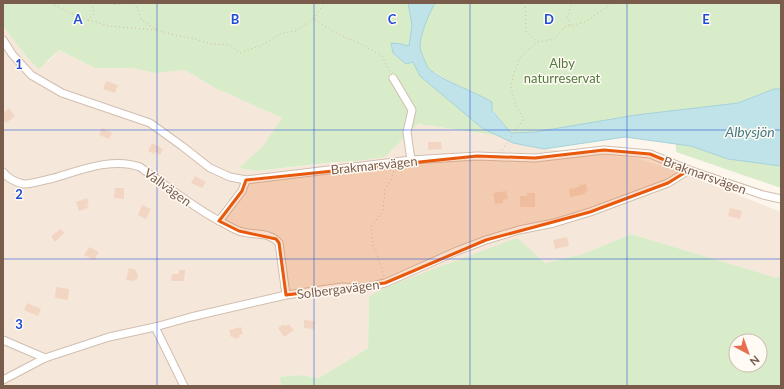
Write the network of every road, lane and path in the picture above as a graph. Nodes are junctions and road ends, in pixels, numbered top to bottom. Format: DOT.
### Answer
graph roads {
  1 [pos="51,3"];
  2 [pos="92,3"];
  3 [pos="111,3"];
  4 [pos="124,3"];
  5 [pos="135,3"];
  6 [pos="324,3"];
  7 [pos="525,3"];
  8 [pos="572,3"];
  9 [pos="605,3"];
  10 [pos="612,3"];
  11 [pos="607,6"];
  12 [pos="313,19"];
  13 [pos="88,20"];
  14 [pos="570,26"];
  15 [pos="157,30"];
  16 [pos="3,40"];
  17 [pos="537,42"];
  18 [pos="393,78"];
  19 [pos="500,154"];
  20 [pos="411,160"];
  21 [pos="397,162"];
  22 [pos="689,170"];
  23 [pos="3,172"];
  24 [pos="246,180"];
  25 [pos="781,200"];
  26 [pos="219,220"];
  27 [pos="385,283"];
  28 [pos="286,295"];
  29 [pos="155,328"];
  30 [pos="3,340"];
  31 [pos="45,358"];
  32 [pos="3,381"];
  33 [pos="6,386"];
  34 [pos="184,386"];
  1 -- 13 [label="path"];
  2 -- 13 [label="path"];
  3 -- 4 [label="path"];
  5 -- 15 [label="path"];
  6 -- 12 [label="path"];
  7 -- 17 [label="path"];
  8 -- 14 [label="path"];
  9 -- 11 [label="path"];
  10 -- 11 [label="path"];
  11 -- 14 [label="path"];
  12 -- 15 [label="path"];
  12 -- 18 [label="path"];
  13 -- 15 [label="path"];
  14 -- 17 [label="path"];
  16 -- 24 [label="street, Brakmarsvägen"];
  17 -- 19 [label="path"];
  18 -- 20 [label="street"];
  20 -- 21 [label="street, Brakmarsvägen"];
  20 -- 22 [label="street, Brakmarsvägen"];
  21 -- 24 [label="street, Brakmarsvägen"];
  21 -- 27 [label="path"];
  22 -- 25 [label="street, Brakmarsvägen"];
  22 -- 27 [label="street, Solbergavägen"];
  23 -- 26 [label="street, Vallvägen"];
  24 -- 26 [label="street"];
  26 -- 28 [label="street, Vallvägen"];
  27 -- 28 [label="street, Solbergavägen"];
  28 -- 29 [label="street, Solbergavägen"];
  29 -- 31 [label="street, Solbergavägen"];
  29 -- 34 [label="street"];
  30 -- 31 [label="street"];
  31 -- 32 [label="street, Solbergavägen"];
  32 -- 33 [label="street"];
}
